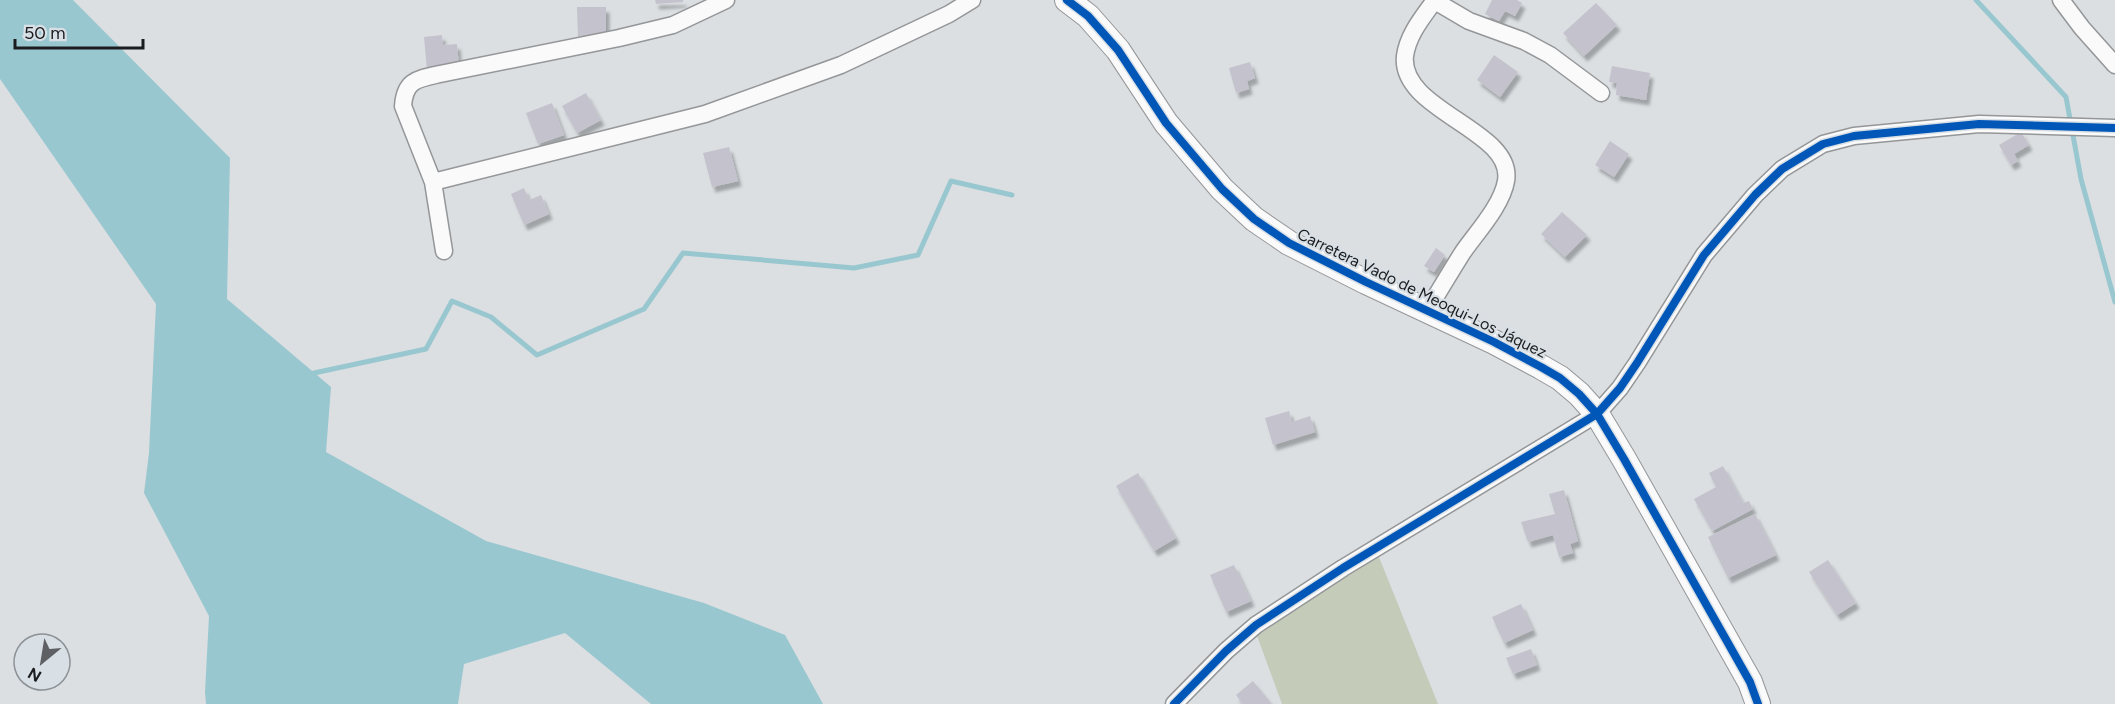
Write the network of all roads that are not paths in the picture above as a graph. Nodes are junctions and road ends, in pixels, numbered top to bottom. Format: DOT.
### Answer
graph roads {
  1 [pos="726,0"];
  2 [pos="972,0"];
  3 [pos="1067,0"];
  4 [pos="2061,0"];
  5 [pos="1435,1"];
  6 [pos="2115,64"];
  7 [pos="1601,93"];
  8 [pos="2115,128"];
  9 [pos="433,182"];
  10 [pos="444,251"];
  11 [pos="1427,311"];
  12 [pos="1597,414"];
  13 [pos="1174,704"];
  14 [pos="1758,704"];
  1 -- 9 [label="street"];
  2 -- 9 [label="street"];
  3 -- 11 [label="street, Carretera Vado de Meoqui-Los Jáquez"];
  4 -- 6 [label="street"];
  5 -- 7 [label="street"];
  5 -- 11 [label="street"];
  8 -- 12 [label="street"];
  9 -- 10 [label="street"];
  11 -- 12 [label="street, Carretera Vado de Meoqui-Los Jáquez"];
  12 -- 13 [label="street"];
  12 -- 14 [label="street, Carretera Vado de Meoqui-Los Jáquez"];
}
